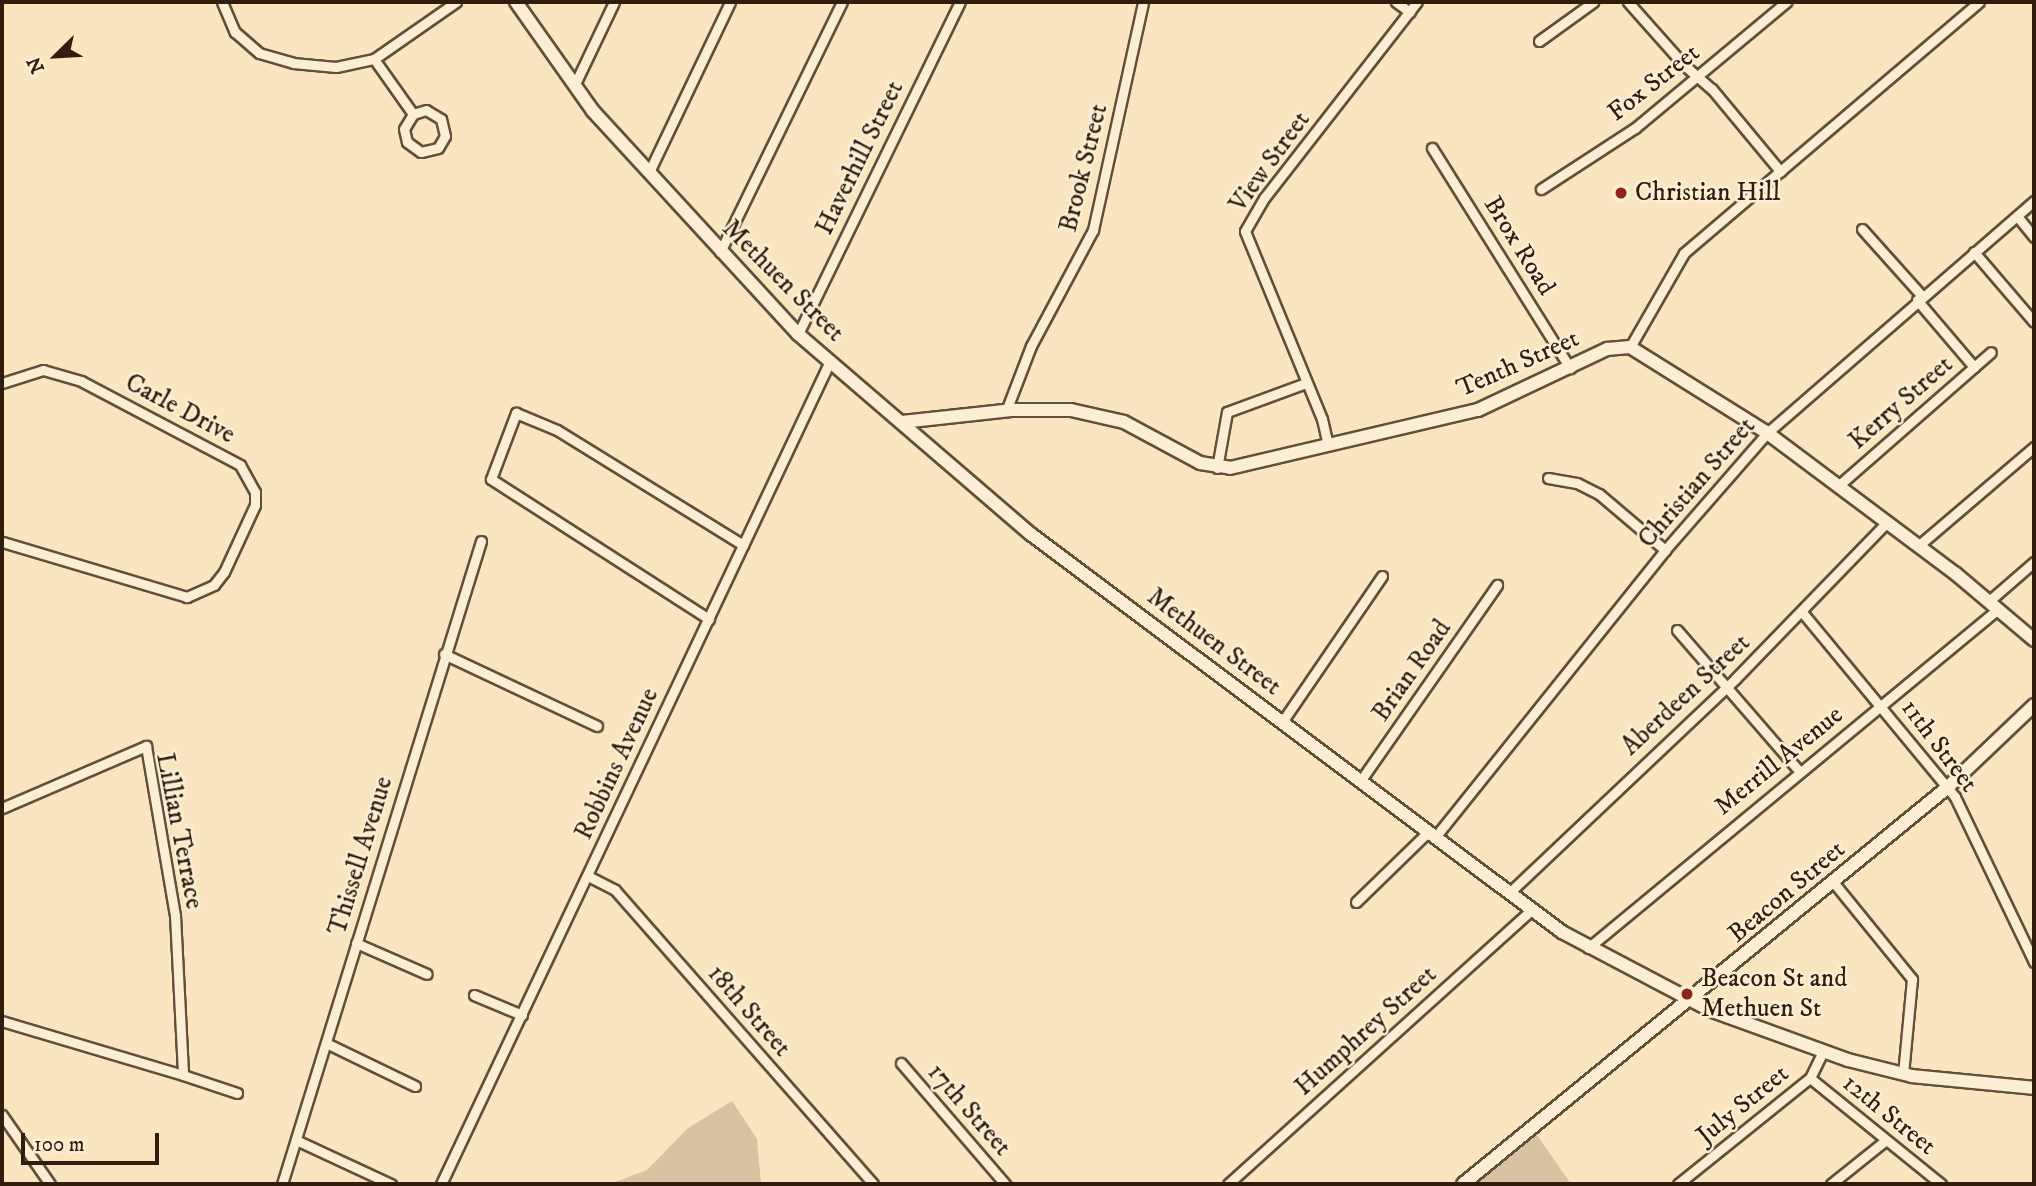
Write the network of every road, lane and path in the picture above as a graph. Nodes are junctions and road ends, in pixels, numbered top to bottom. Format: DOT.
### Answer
graph roads {
  1 [pos="222,2"];
  2 [pos="456,2"];
  3 [pos="516,2"];
  4 [pos="614,2"];
  5 [pos="730,2"];
  6 [pos="842,2"];
  7 [pos="960,2"];
  8 [pos="1143,2"];
  9 [pos="1396,2"];
  10 [pos="1417,2"];
  11 [pos="1593,2"];
  12 [pos="1628,2"];
  13 [pos="1786,2"];
  14 [pos="1979,2"];
  15 [pos="1410,12"];
  16 [pos="1539,41"];
  17 [pos="374,59"];
  18 [pos="1700,76"];
  19 [pos="574,86"];
  20 [pos="413,114"];
  21 [pos="1432,148"];
  22 [pos="1780,171"];
  23 [pos="649,172"];
  24 [pos="1541,189"];
  25 [pos="2034,201"];
  26 [pos="2017,216"];
  27 [pos="1862,229"];
  28 [pos="2034,237"];
  29 [pos="720,251"];
  30 [pos="1974,252"];
  31 [pos="1920,298"];
  32 [pos="2034,322"];
  33 [pos="798,334"];
  34 [pos="1630,347"];
  35 [pos="1991,352"];
  36 [pos="830,361"];
  37 [pos="1974,367"];
  38 [pos="1570,368"];
  39 [pos="2,383"];
  40 [pos="1306,383"];
  41 [pos="1006,411"];
  42 [pos="902,422"];
  43 [pos="1767,433"];
  44 [pos="1328,445"];
  45 [pos="2034,447"];
  46 [pos="1217,468"];
  47 [pos="1548,478"];
  48 [pos="1838,486"];
  49 [pos="1886,523"];
  50 [pos="481,541"];
  51 [pos="2,542"];
  52 [pos="743,545"];
  53 [pos="1919,546"];
  54 [pos="1665,550"];
  55 [pos="2034,562"];
  56 [pos="1382,576"];
  57 [pos="1497,585"];
  58 [pos="1994,605"];
  59 [pos="1802,612"];
  60 [pos="709,619"];
  61 [pos="1677,630"];
  62 [pos="2034,640"];
  63 [pos="444,654"];
  64 [pos="1727,687"];
  65 [pos="2034,705"];
  66 [pos="1882,706"];
  67 [pos="1282,722"];
  68 [pos="597,726"];
  69 [pos="1799,771"];
  70 [pos="1361,780"];
  71 [pos="1948,787"];
  72 [pos="2,808"];
  73 [pos="1432,834"];
  74 [pos="588,876"];
  75 [pos="1834,883"];
  76 [pos="1510,892"];
  77 [pos="1356,902"];
  78 [pos="1532,909"];
  79 [pos="356,943"];
  80 [pos="1588,948"];
  81 [pos="2034,962"];
  82 [pos="427,974"];
  83 [pos="474,995"];
  84 [pos="1690,1000"];
  85 [pos="522,1016"];
  86 [pos="2,1021"];
  87 [pos="326,1043"];
  88 [pos="1823,1051"];
  89 [pos="901,1063"];
  90 [pos="1903,1074"];
  91 [pos="183,1075"];
  92 [pos="1810,1078"];
  93 [pos="415,1086"];
  94 [pos="2034,1088"];
  95 [pos="237,1093"];
  96 [pos="2,1115"];
  97 [pos="296,1140"];
  98 [pos="1886,1140"];
  99 [pos="50,1184"];
  100 [pos="282,1184"];
  101 [pos="391,1184"];
  102 [pos="442,1184"];
  103 [pos="873,1184"];
  104 [pos="1005,1184"];
  105 [pos="1228,1184"];
  106 [pos="1463,1184"];
  107 [pos="1678,1184"];
  108 [pos="1831,1184"];
  109 [pos="1941,1184"];
  1 -- 17 [label="street"];
  2 -- 17 [label="street"];
  3 -- 19 [label="street, Methuen Street"];
  4 -- 19 [label="street"];
  5 -- 23 [label="street"];
  6 -- 29 [label="street"];
  7 -- 33 [label="street, Haverhill Street"];
  8 -- 41 [label="street, Brook Street"];
  9 -- 15 [label="street"];
  10 -- 15 [label="street, View Street"];
  11 -- 16 [label="street"];
  12 -- 18 [label="street"];
  13 -- 18 [label="street, Fox Street"];
  14 -- 22 [label="street"];
  15 -- 40 [label="street, View Street"];
  17 -- 20 [label="street"];
  18 -- 22 [label="street"];
  18 -- 24 [label="street, Fox Street"];
  19 -- 23 [label="street, Methuen Street"];
  20 -- 20 [label="street"];
  21 -- 38 [label="street, Brox Road"];
  22 -- 34 [label="street"];
  23 -- 29 [label="street, Methuen Street"];
  25 -- 26 [label="street, Christian Street"];
  26 -- 28 [label="street"];
  26 -- 30 [label="street, Christian Street"];
  27 -- 31 [label="street"];
  29 -- 33 [label="street, Methuen Street"];
  30 -- 31 [label="street, Christian Street"];
  30 -- 32 [label="street"];
  31 -- 37 [label="street"];
  31 -- 43 [label="street, Christian Street"];
  33 -- 36 [label="street, Methuen Street"];
  34 -- 38 [label="street, Tenth Street"];
  34 -- 43 [label="street"];
  35 -- 37 [label="street, Kerry Street"];
  36 -- 42 [label="street, Methuen Street"];
  36 -- 52 [label="street, Robbins Avenue"];
  37 -- 48 [label="street, Kerry Street"];
  38 -- 44 [label="street, Tenth Street"];
  39 -- 51 [label="street, Carle Drive"];
  40 -- 44 [label="street, View Street"];
  40 -- 46 [label="street"];
  41 -- 42 [label="street"];
  41 -- 46 [label="street"];
  42 -- 67 [label="street, Methuen Street"];
  43 -- 48 [label="street"];
  43 -- 54 [label="street, Christian Street"];
  44 -- 46 [label="street, Tenth Street"];
  45 -- 53 [label="street"];
  47 -- 54 [label="street"];
  48 -- 49 [label="street"];
  49 -- 53 [label="street"];
  49 -- 59 [label="street, Aberdeen Street"];
  50 -- 63 [label="street, Thissell Avenue"];
  52 -- 60 [label="street, Robbins Avenue"];
  52 -- 60 [label="street"];
  53 -- 58 [label="street"];
  54 -- 73 [label="street, Christian Street"];
  55 -- 58 [label="street, Merrill Avenue"];
  56 -- 67 [label="street"];
  57 -- 70 [label="street, Brian Road"];
  58 -- 62 [label="street"];
  58 -- 66 [label="street, Merrill Avenue"];
  59 -- 64 [label="street, Aberdeen Street"];
  59 -- 66 [label="street, 11th Street"];
  60 -- 74 [label="street, Robbins Avenue"];
  61 -- 64 [label="street"];
  63 -- 68 [label="street"];
  63 -- 79 [label="street, Thissell Avenue"];
  64 -- 69 [label="street"];
  64 -- 76 [label="street, Aberdeen Street"];
  65 -- 71 [label="street, Beacon Street"];
  66 -- 69 [label="street, Merrill Avenue"];
  66 -- 71 [label="street, 11th Street"];
  67 -- 70 [label="street, Methuen Street"];
  69 -- 80 [label="street, Merrill Avenue"];
  70 -- 73 [label="street, Methuen Street"];
  71 -- 75 [label="street, Beacon Street"];
  71 -- 81 [label="street, 11th Street"];
  72 -- 91 [label="street, Lillian Terrace"];
  73 -- 76 [label="street, Methuen Street"];
  73 -- 77 [label="street, Christian Street"];
  74 -- 85 [label="street, Robbins Avenue"];
  74 -- 103 [label="street, 18th Street"];
  75 -- 84 [label="street, Beacon Street"];
  75 -- 90 [label="street"];
  76 -- 78 [label="street, Methuen Street"];
  78 -- 80 [label="street, Methuen Street"];
  78 -- 105 [label="street, Humphrey Street"];
  79 -- 82 [label="street"];
  79 -- 87 [label="street, Thissell Avenue"];
  80 -- 84 [label="street, Methuen Street"];
  83 -- 85 [label="street"];
  84 -- 88 [label="street, Methuen Street"];
  84 -- 106 [label="street, Beacon Street"];
  85 -- 102 [label="street, Robbins Avenue"];
  86 -- 91 [label="street"];
  87 -- 93 [label="street"];
  87 -- 97 [label="street, Thissell Avenue"];
  88 -- 90 [label="street, Methuen Street"];
  88 -- 92 [label="street, July Street"];
  89 -- 104 [label="street, 17th Street"];
  90 -- 94 [label="street, Methuen Street"];
  91 -- 95 [label="street"];
  92 -- 98 [label="street, 12th Street"];
  92 -- 107 [label="street, July Street"];
  96 -- 99 [label="street"];
  97 -- 100 [label="street, Thissell Avenue"];
  97 -- 101 [label="street"];
  98 -- 108 [label="street"];
  98 -- 109 [label="street, 12th Street"];
}
